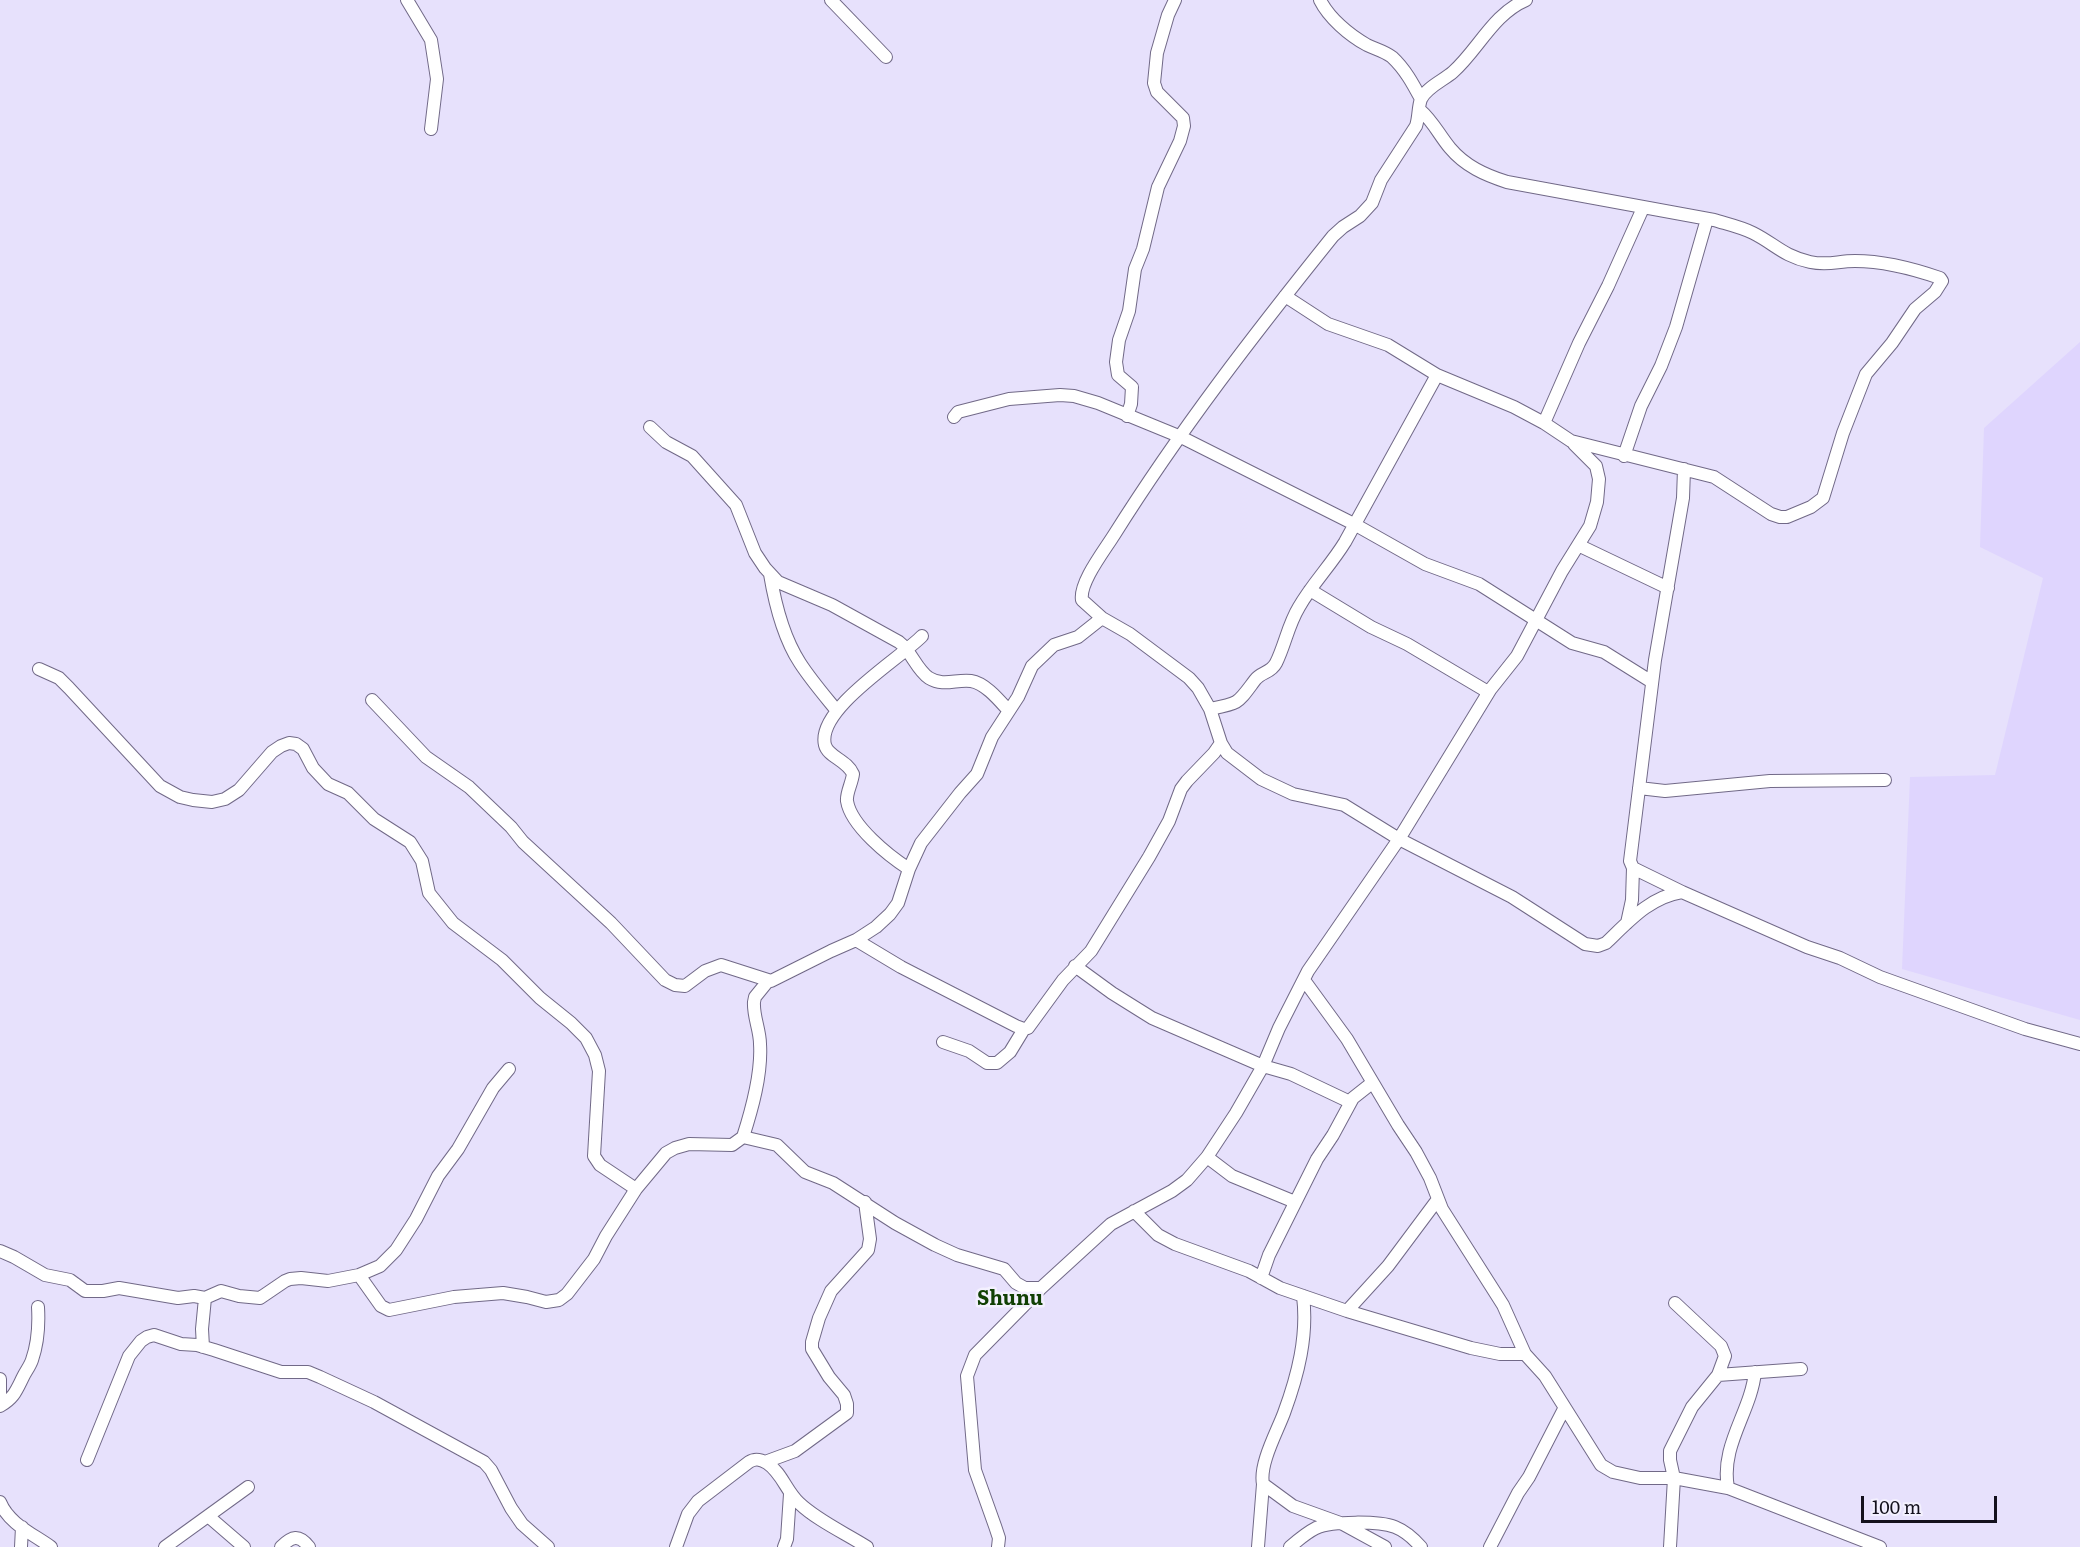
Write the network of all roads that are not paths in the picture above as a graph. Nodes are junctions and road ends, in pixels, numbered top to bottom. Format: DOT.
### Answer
graph roads {
  1 [pos="407,0"];
  2 [pos="831,0"];
  3 [pos="1175,0"];
  4 [pos="1320,0"];
  5 [pos="1526,0"];
  6 [pos="886,57"];
  7 [pos="1410,79"];
  8 [pos="1439,82"];
  9 [pos="1421,105"];
  10 [pos="431,129"];
  11 [pos="1643,208"];
  12 [pos="1707,219"];
  13 [pos="1285,296"];
  14 [pos="1437,375"];
  15 [pos="1127,416"];
  16 [pos="954,417"];
  17 [pos="1544,423"];
  18 [pos="650,428"];
  19 [pos="1180,437"];
  20 [pos="1571,441"];
  21 [pos="1602,450"];
  22 [pos="1624,456"];
  23 [pos="1596,466"];
  24 [pos="1684,469"];
  25 [pos="1354,524"];
  26 [pos="1578,545"];
  27 [pos="770,573"];
  28 [pos="1668,588"];
  29 [pos="1310,590"];
  30 [pos="1102,618"];
  31 [pos="1535,620"];
  32 [pos="922,636"];
  33 [pos="908,649"];
  34 [pos="39,669"];
  35 [pos="1652,682"];
  36 [pos="1488,692"];
  37 [pos="372,700"];
  38 [pos="1210,709"];
  39 [pos="1008,710"];
  40 [pos="837,711"];
  41 [pos="1221,743"];
  42 [pos="1885,780"];
  43 [pos="1640,788"];
  44 [pos="1399,839"];
  45 [pos="1633,868"];
  46 [pos="909,869"];
  47 [pos="1682,892"];
  48 [pos="1627,923"];
  49 [pos="856,940"];
  50 [pos="1075,966"];
  51 [pos="1304,980"];
  52 [pos="768,981"];
  53 [pos="1024,1029"];
  54 [pos="943,1042"];
  55 [pos="2080,1044"];
  56 [pos="1263,1066"];
  57 [pos="509,1069"];
  58 [pos="1372,1083"];
  59 [pos="1350,1102"];
  60 [pos="743,1137"];
  61 [pos="1207,1156"];
  62 [pos="636,1189"];
  63 [pos="1437,1199"];
  64 [pos="865,1202"];
  65 [pos="1295,1202"];
  66 [pos="1134,1211"];
  67 [pos="0,1251"];
  68 [pos="359,1275"];
  69 [pos="1261,1278"];
  70 [pos="1041,1288"];
  71 [pos="1303,1296"];
  72 [pos="206,1298"];
  73 [pos="1675,1303"];
  74 [pos="38,1307"];
  75 [pos="1347,1311"];
  76 [pos="203,1347"];
  77 [pos="1525,1354"];
  78 [pos="1801,1369"];
  79 [pos="1755,1372"];
  80 [pos="1718,1375"];
  81 [pos="0,1379"];
  82 [pos="0,1400"];
  83 [pos="0,1406"];
  84 [pos="1564,1409"];
  85 [pos="87,1460"];
  86 [pos="765,1462"];
  87 [pos="1674,1478"];
  88 [pos="1263,1484"];
  89 [pos="248,1487"];
  90 [pos="1728,1488"];
  91 [pos="790,1494"];
  92 [pos="1,1508"];
  93 [pos="208,1516"];
  94 [pos="1343,1524"];
  95 [pos="22,1527"];
  96 [pos="21,1547"];
  97 [pos="51,1547"];
  98 [pos="165,1547"];
  99 [pos="244,1547"];
  100 [pos="281,1547"];
  101 [pos="309,1547"];
  102 [pos="548,1547"];
  103 [pos="676,1547"];
  104 [pos="784,1547"];
  105 [pos="867,1547"];
  106 [pos="998,1547"];
  107 [pos="1258,1547"];
  108 [pos="1290,1547"];
  109 [pos="1385,1547"];
  110 [pos="1421,1547"];
  111 [pos="1490,1547"];
  112 [pos="1670,1547"];
  113 [pos="1880,1547"];
  1 -- 10 [label="street"];
  2 -- 6 [label="street"];
  3 -- 15 [label="street"];
  4 -- 7 [label="street"];
  5 -- 8 [label="street"];
  7 -- 8 [label="street"];
  7 -- 9 [label="street"];
  8 -- 9 [label="street"];
  9 -- 11 [label="street"];
  9 -- 13 [label="street"];
  11 -- 12 [label="street"];
  11 -- 17 [label="street"];
  12 -- 22 [label="street"];
  12 -- 24 [label="street"];
  13 -- 14 [label="street"];
  13 -- 19 [label="street"];
  14 -- 17 [label="street"];
  14 -- 25 [label="street"];
  15 -- 16 [label="street"];
  15 -- 19 [label="street"];
  17 -- 20 [label="street"];
  18 -- 27 [label="street"];
  19 -- 25 [label="street"];
  19 -- 30 [label="street"];
  20 -- 21 [label="street"];
  20 -- 23 [label="street"];
  21 -- 22 [label="street"];
  21 -- 23 [label="street"];
  22 -- 24 [label="street"];
  23 -- 26 [label="street"];
  24 -- 28 [label="street"];
  25 -- 29 [label="street"];
  25 -- 31 [label="street"];
  26 -- 28 [label="street"];
  26 -- 31 [label="street"];
  27 -- 33 [label="street"];
  27 -- 40 [label="street"];
  28 -- 35 [label="street"];
  29 -- 36 [label="street"];
  29 -- 38 [label="street"];
  30 -- 38 [label="street"];
  30 -- 39 [label="street"];
  31 -- 35 [label="street"];
  31 -- 36 [label="street"];
  32 -- 33 [label="street"];
  33 -- 39 [label="street"];
  33 -- 40 [label="street"];
  34 -- 62 [label="street"];
  35 -- 43 [label="street"];
  36 -- 44 [label="street"];
  37 -- 52 [label="street"];
  38 -- 41 [label="street"];
  39 -- 46 [label="street"];
  40 -- 46 [label="street"];
  41 -- 44 [label="street"];
  41 -- 50 [label="street"];
  42 -- 43 [label="street"];
  43 -- 45 [label="street"];
  44 -- 48 [label="street"];
  44 -- 51 [label="street"];
  45 -- 47 [label="street"];
  45 -- 48 [label="street"];
  46 -- 49 [label="street"];
  47 -- 48 [label="street"];
  47 -- 55 [label="street"];
  49 -- 52 [label="street"];
  49 -- 53 [label="street"];
  50 -- 53 [label="street"];
  50 -- 56 [label="street"];
  51 -- 56 [label="street"];
  51 -- 58 [label="street"];
  52 -- 60 [label="street"];
  53 -- 54 [label="street"];
  56 -- 59 [label="street"];
  56 -- 61 [label="street"];
  57 -- 68 [label="street"];
  58 -- 59 [label="street"];
  58 -- 63 [label="street"];
  59 -- 65 [label="street"];
  60 -- 62 [label="street"];
  60 -- 64 [label="street"];
  61 -- 65 [label="street"];
  61 -- 66 [label="street"];
  62 -- 68 [label="street"];
  63 -- 75 [label="street"];
  63 -- 77 [label="street"];
  64 -- 70 [label="street"];
  64 -- 86 [label="street"];
  65 -- 69 [label="street"];
  66 -- 69 [label="street"];
  66 -- 70 [label="street"];
  67 -- 72 [label="street"];
  68 -- 72 [label="street"];
  69 -- 71 [label="street"];
  70 -- 106 [label="street"];
  71 -- 75 [label="street"];
  71 -- 88 [label="street"];
  72 -- 76 [label="street"];
  73 -- 80 [label="street"];
  74 -- 83 [label="street"];
  75 -- 77 [label="street"];
  76 -- 85 [label="street"];
  76 -- 102 [label="street"];
  77 -- 84 [label="street"];
  78 -- 79 [label="street"];
  79 -- 80 [label="street"];
  79 -- 90 [label="street"];
  80 -- 87 [label="street"];
  81 -- 82 [label="street"];
  84 -- 87 [label="street"];
  84 -- 111 [label="street"];
  86 -- 91 [label="street"];
  86 -- 103 [label="street"];
  87 -- 90 [label="street"];
  87 -- 112 [label="street"];
  88 -- 94 [label="street"];
  88 -- 107 [label="street"];
  89 -- 93 [label="street"];
  90 -- 113 [label="street"];
  91 -- 104 [label="street"];
  91 -- 105 [label="street"];
  92 -- 95 [label="street"];
  93 -- 98 [label="street"];
  93 -- 99 [label="street"];
  94 -- 108 [label="street"];
  94 -- 109 [label="street"];
  94 -- 110 [label="street"];
  95 -- 96 [label="street"];
  95 -- 97 [label="street"];
  100 -- 101 [label="street"];
}
